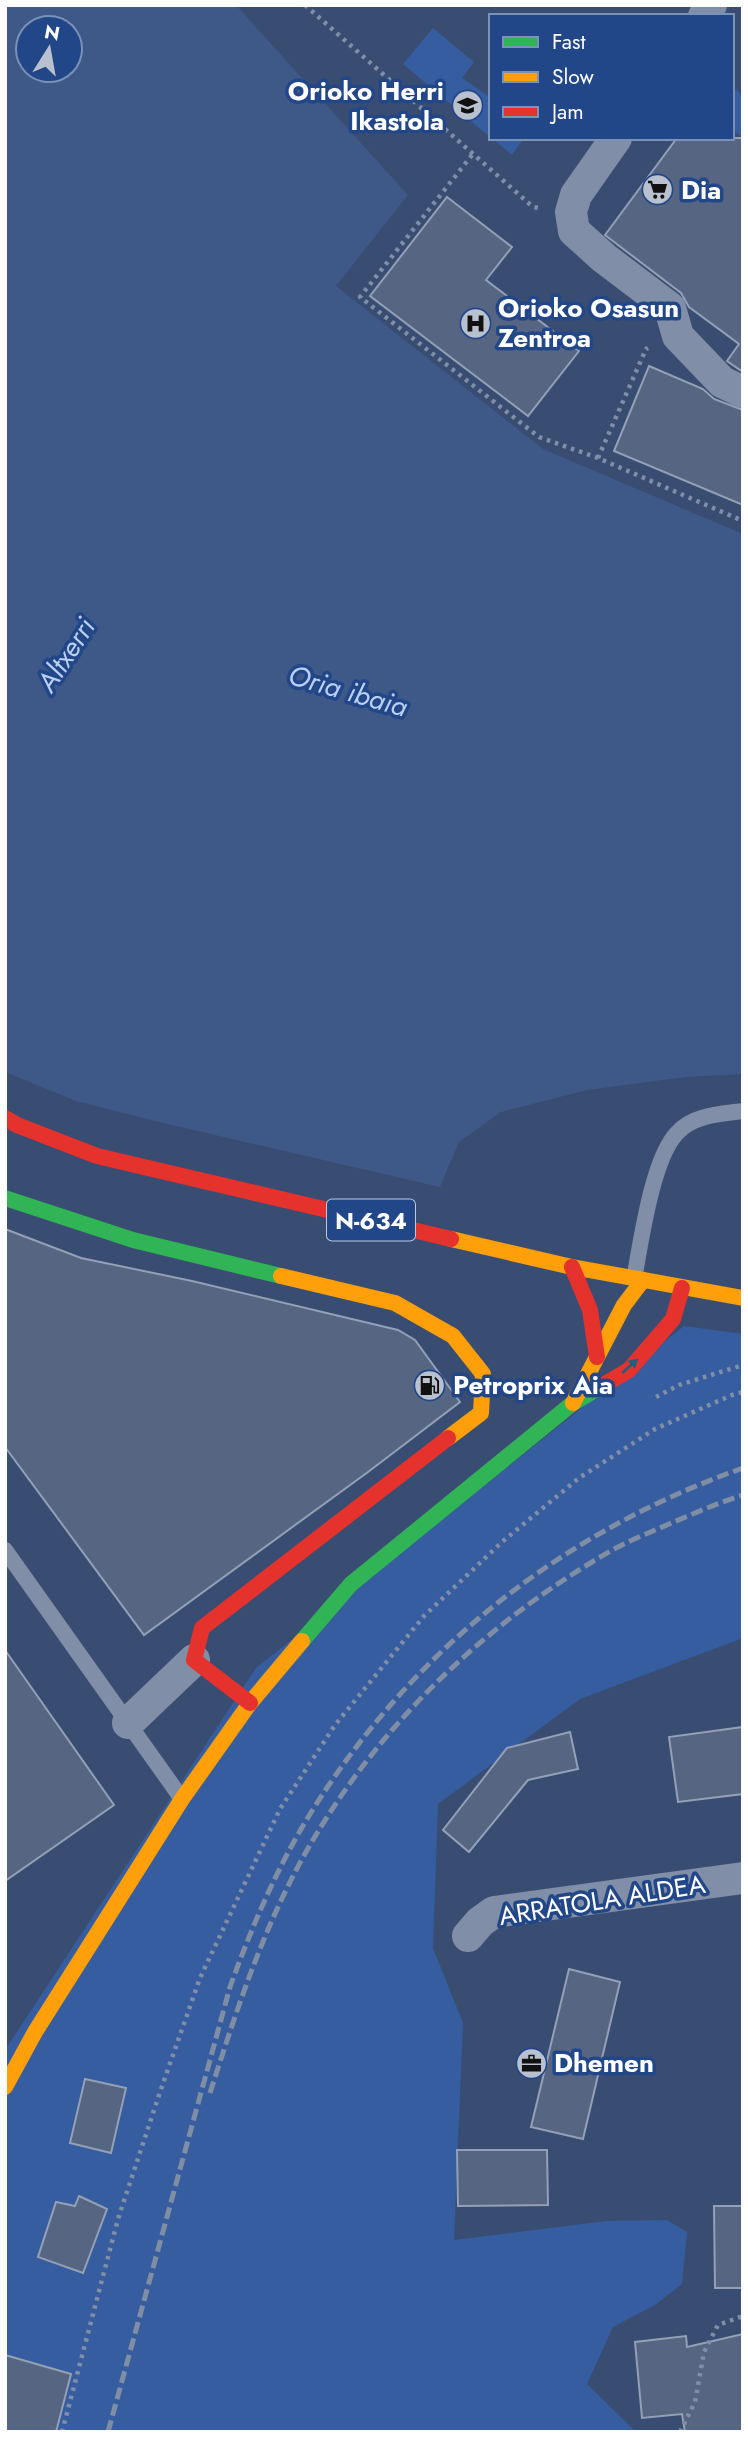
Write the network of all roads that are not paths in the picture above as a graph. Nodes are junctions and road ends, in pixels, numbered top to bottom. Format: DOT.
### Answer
graph roads {
  1 [pos="615,140"];
  2 [pos="743,392"];
  3 [pos="743,1111"];
  4 [pos="5,1118"];
  5 [pos="5,1198"];
  6 [pos="572,1266"];
  7 [pos="638,1280"];
  8 [pos="682,1288"];
  9 [pos="743,1298"];
  10 [pos="597,1357"];
  11 [pos="573,1403"];
  12 [pos="7,1557"];
  13 [pos="194,1660"];
  14 [pos="250,1703"];
  15 [pos="128,1723"];
  16 [pos="182,1799"];
  17 [pos="743,1878"];
  18 [pos="468,1936"];
  19 [pos="5,2087"];
  1 -- 2 [label="street"];
  3 -- 7 [label="lane"];
  4 -- 6 [label="main road, N-634"];
  5 -- 13 [label="main road"];
  6 -- 7 [label="main road, N-634"];
  6 -- 10 [label="main road"];
  7 -- 8 [label="main road, N-634"];
  7 -- 10 [label="main road"];
  8 -- 9 [label="main road, N-634"];
  11 -- 8 [label="main road, one-way"];
  10 -- 11 [label="main road"];
  11 -- 14 [label="main road"];
  12 -- 15 [label="lane"];
  13 -- 14 [label="main road"];
  13 -- 15 [label="street"];
  14 -- 16 [label="main road"];
  15 -- 16 [label="lane"];
  16 -- 19 [label="main road"];
  17 -- 18 [label="street, ARRATOLA ALDEA"];
}
